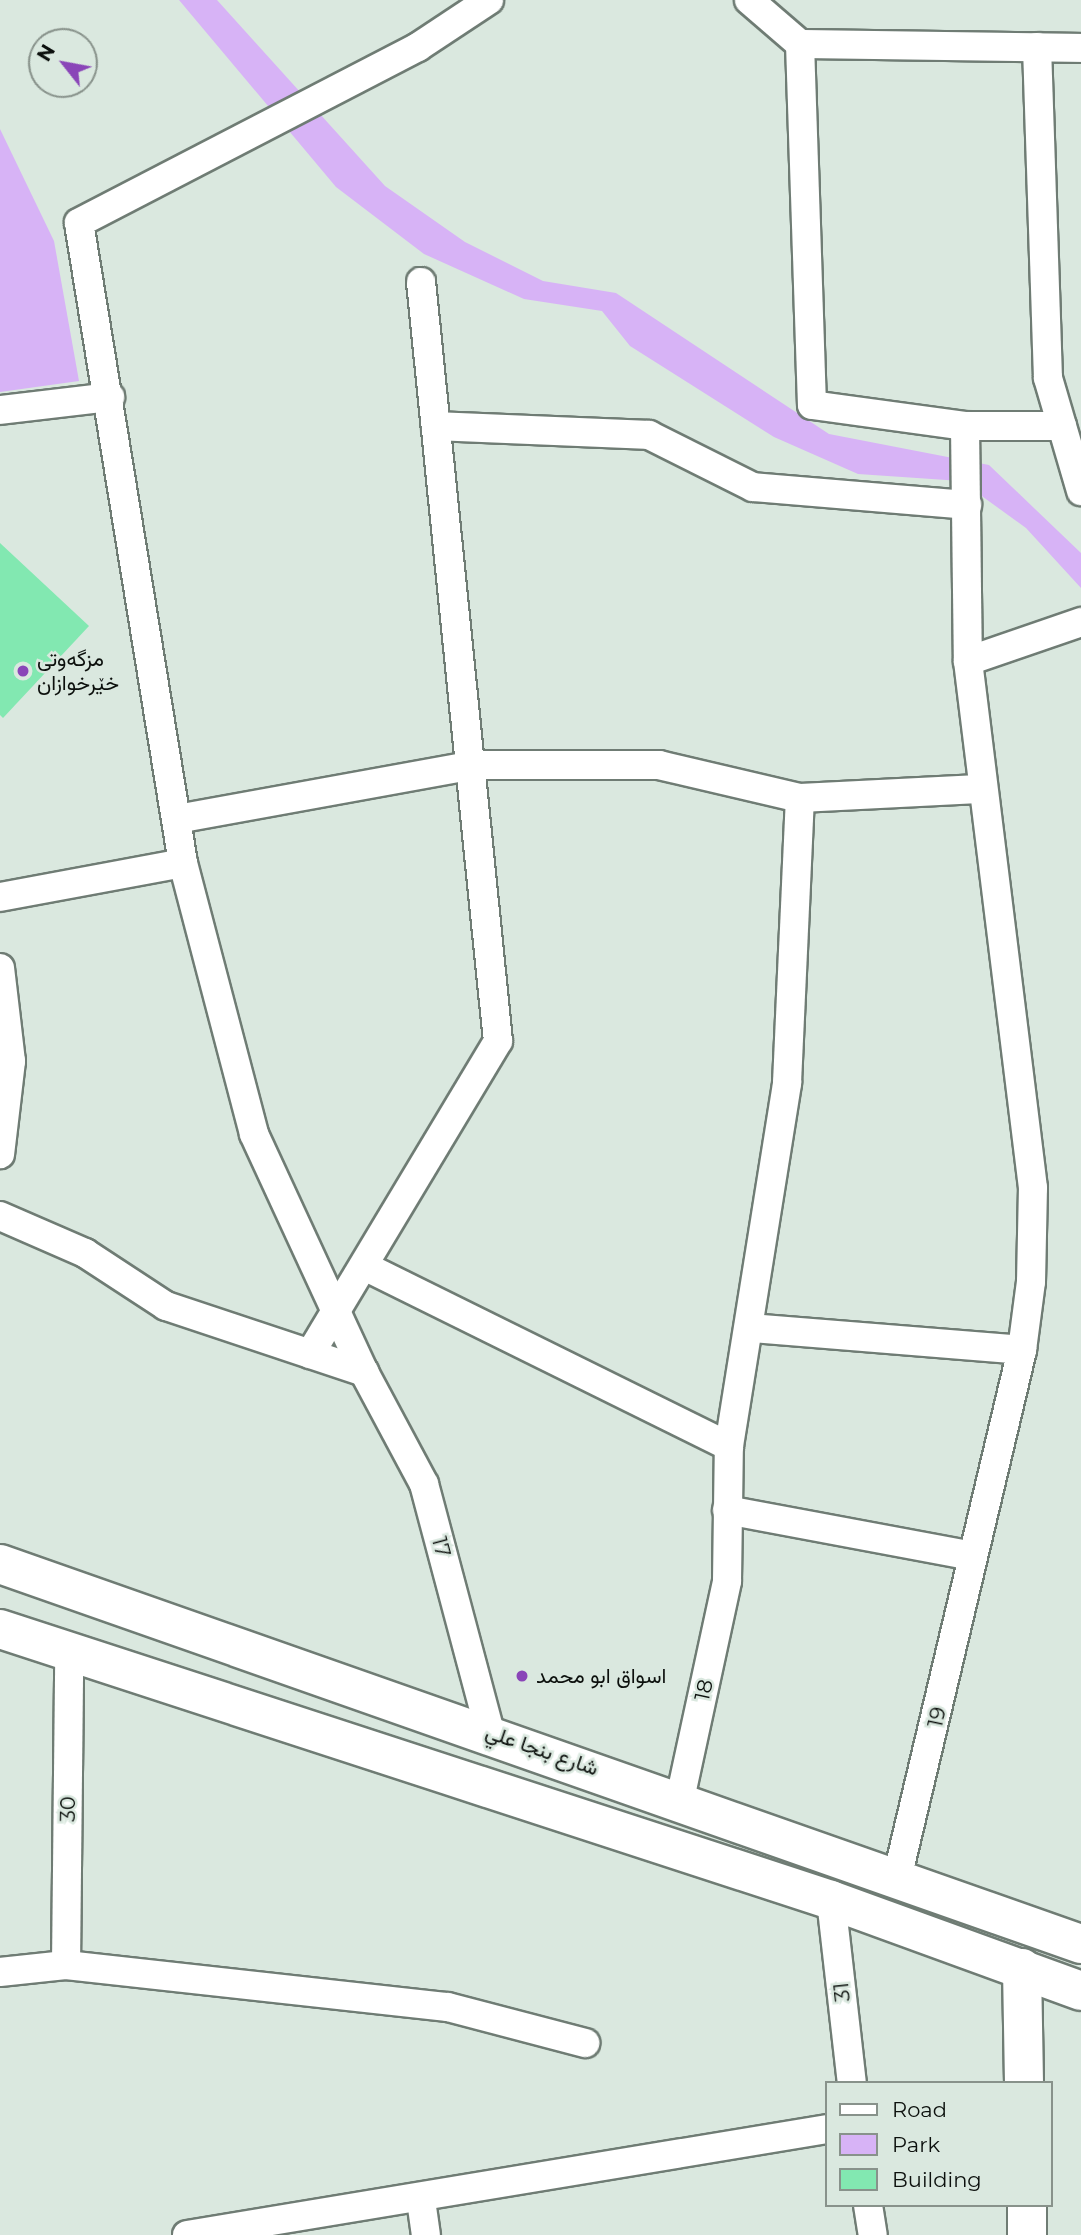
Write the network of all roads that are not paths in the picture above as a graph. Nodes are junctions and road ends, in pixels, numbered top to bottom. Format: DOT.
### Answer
graph roads {
  1 [pos="489,0"];
  2 [pos="749,0"];
  3 [pos="800,44"];
  4 [pos="1037,47"];
  5 [pos="1081,48"];
  6 [pos="421,282"];
  7 [pos="110,397"];
  8 [pos="0,411"];
  9 [pos="436,426"];
  10 [pos="965,426"];
  11 [pos="1062,426"];
  12 [pos="1081,491"];
  13 [pos="967,505"];
  14 [pos="1081,622"];
  15 [pos="968,662"];
  16 [pos="474,765"];
  17 [pos="979,789"];
  18 [pos="800,797"];
  19 [pos="177,819"];
  20 [pos="183,863"];
  21 [pos="0,897"];
  22 [pos="0,968"];
  23 [pos="0,1154"];
  24 [pos="0,1216"];
  25 [pos="365,1266"];
  26 [pos="337,1310"];
  27 [pos="751,1328"];
  28 [pos="1022,1350"];
  29 [pos="310,1354"];
  30 [pos="364,1372"];
  31 [pos="729,1446"];
  32 [pos="727,1510"];
  33 [pos="972,1556"];
  34 [pos="0,1564"];
  35 [pos="0,1629"];
  36 [pos="69,1653"];
  37 [pos="490,1732"];
  38 [pos="473,1788"];
  39 [pos="680,1799"];
  40 [pos="897,1878"];
  41 [pos="831,1900"];
  42 [pos="1081,1944"];
  43 [pos="66,1965"];
  44 [pos="1022,1968"];
  45 [pos="0,1972"];
  46 [pos="1081,1991"];
  47 [pos="585,2043"];
  48 [pos="852,2081"];
  49 [pos="1024,2081"];
  50 [pos="825,2129"];
  51 [pos="421,2200"];
  52 [pos="868,2207"];
  53 [pos="1027,2207"];
  54 [pos="187,2235"];
  55 [pos="426,2235"];
  56 [pos="873,2235"];
  57 [pos="1027,2235"];
  1 -- 7 [label="street, 17"];
  2 -- 3 [label="street"];
  3 -- 4 [label="street"];
  3 -- 10 [label="street"];
  4 -- 5 [label="street"];
  4 -- 11 [label="street"];
  6 -- 9 [label="street"];
  7 -- 8 [label="street"];
  7 -- 19 [label="street, 17"];
  9 -- 13 [label="street"];
  9 -- 16 [label="street"];
  10 -- 11 [label="street"];
  10 -- 13 [label="street, 19"];
  11 -- 12 [label="street"];
  13 -- 15 [label="street, 19"];
  14 -- 15 [label="street"];
  15 -- 17 [label="street, 19"];
  16 -- 18 [label="street"];
  16 -- 19 [label="street"];
  16 -- 25 [label="street"];
  17 -- 18 [label="street"];
  17 -- 28 [label="street, 19"];
  18 -- 27 [label="street, 18"];
  19 -- 20 [label="street, 17"];
  20 -- 21 [label="street"];
  20 -- 26 [label="street, 17"];
  22 -- 23 [label="street"];
  24 -- 29 [label="street"];
  25 -- 26 [label="street"];
  25 -- 31 [label="street"];
  26 -- 29 [label="street"];
  26 -- 30 [label="street, 17"];
  27 -- 28 [label="street"];
  27 -- 31 [label="street, 18"];
  28 -- 33 [label="street, 19"];
  29 -- 30 [label="street"];
  30 -- 37 [label="street, 17"];
  31 -- 32 [label="street, 18"];
  32 -- 33 [label="street"];
  32 -- 39 [label="street, 18"];
  33 -- 40 [label="street, 19"];
  34 -- 37 [label="main road, شارع بنجا علي"];
  35 -- 36 [label="main road"];
  36 -- 38 [label="main road"];
  36 -- 43 [label="street, 30"];
  37 -- 38 [label="main road"];
  37 -- 39 [label="main road, شارع بنجا علي"];
  38 -- 41 [label="main road"];
  39 -- 40 [label="main road, شارع بنجا علي"];
  40 -- 42 [label="main road, شارع بنجا علي"];
  41 -- 44 [label="main road"];
  41 -- 48 [label="street, 31"];
  43 -- 45 [label="street"];
  43 -- 47 [label="street"];
  44 -- 46 [label="main road"];
  44 -- 49 [label="main road"];
  50 -- 51 [label="street"];
  51 -- 54 [label="street"];
  51 -- 55 [label="street"];
  52 -- 56 [label="street"];
  53 -- 57 [label="main road"];
}
